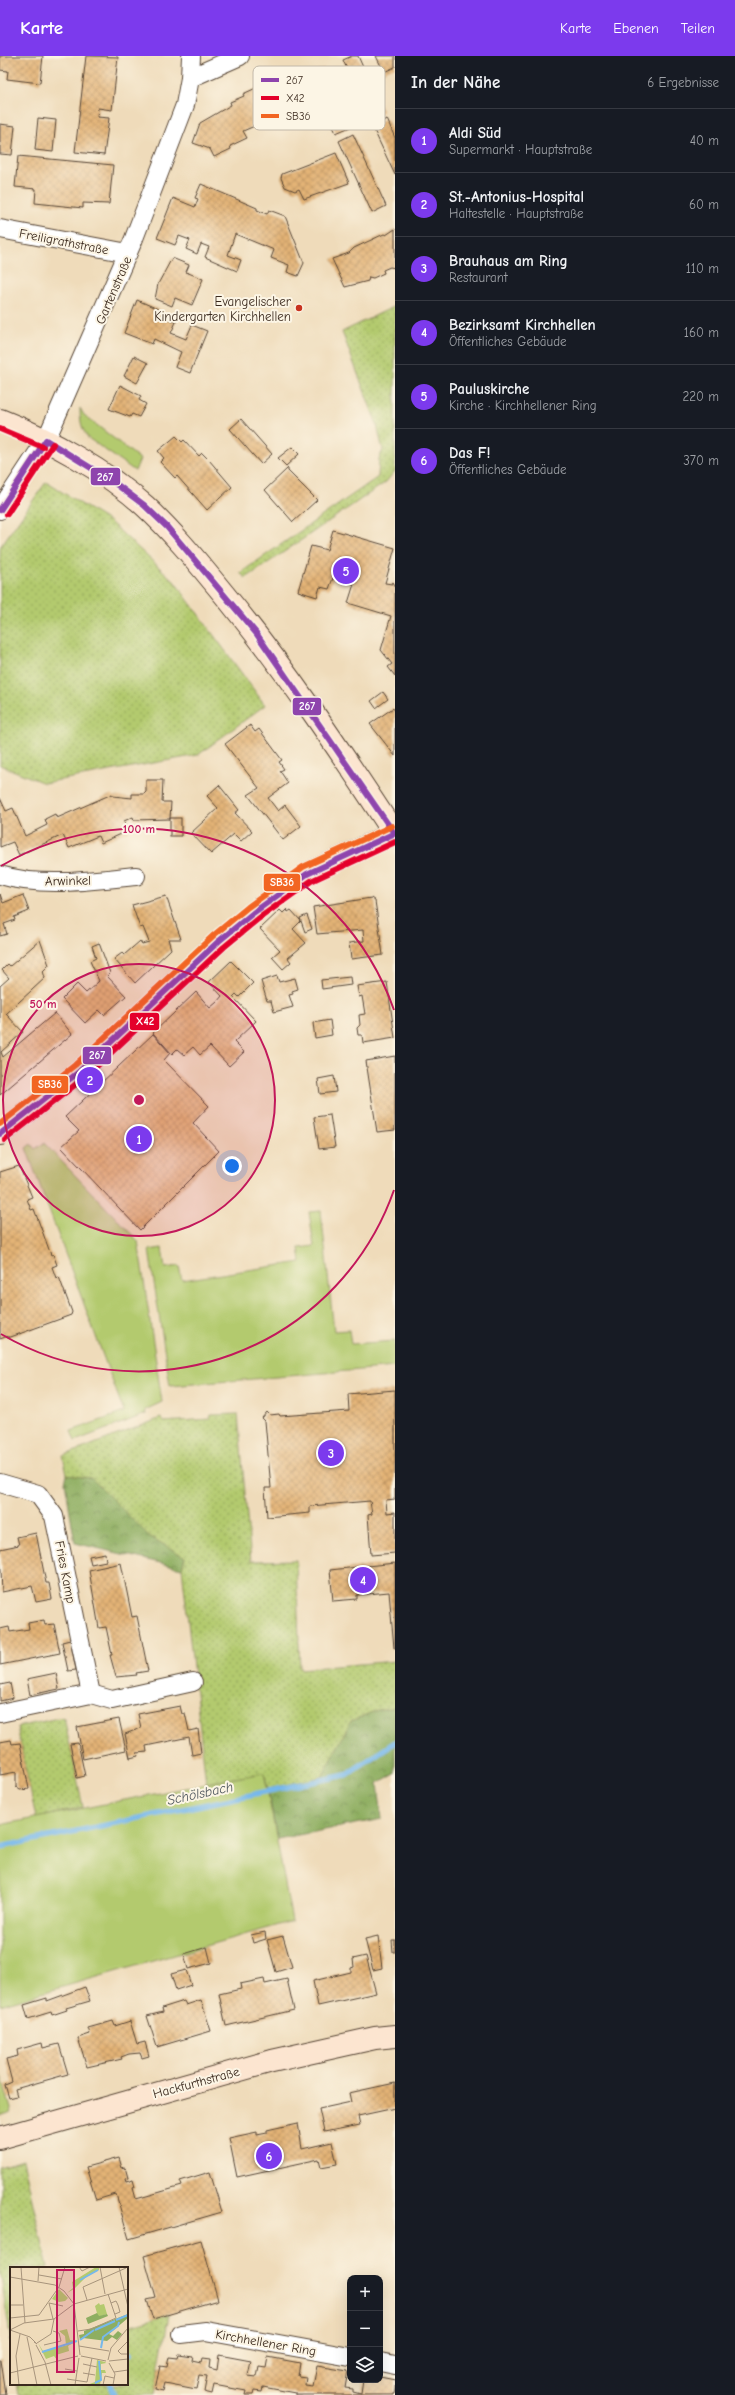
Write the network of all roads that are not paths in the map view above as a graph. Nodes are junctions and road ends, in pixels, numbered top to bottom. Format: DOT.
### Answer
graph roads {
  1 [pos="191,56"];
  2 [pos="240,56"];
  3 [pos="190,78"];
  4 [pos="0,229"];
  5 [pos="128,253"];
  6 [pos="0,420"];
  7 [pos="46,440"];
  8 [pos="0,510"];
  9 [pos="395,834"];
  10 [pos="0,875"];
  11 [pos="136,876"];
  12 [pos="0,1134"];
  13 [pos="0,1483"];
  14 [pos="193,1682"];
  15 [pos="91,1694"];
  16 [pos="0,1713"];
  17 [pos="395,2036"];
  18 [pos="0,2138"];
  19 [pos="181,2334"];
  20 [pos="347,2356"];
  21 [pos="383,2363"];
  22 [pos="395,2365"];
  1 -- 3 [label="street, Gartenstraße"];
  2 -- 3 [label="street"];
  3 -- 5 [label="street, Gartenstraße"];
  4 -- 5 [label="street, Freiligrathstraße"];
  5 -- 7 [label="street, Gartenstraße"];
  6 -- 7 [label="street"];
  7 -- 8 [label="street, Gartenstraße"];
  7 -- 9 [label="street"];
  9 -- 12 [label="street"];
  10 -- 11 [label="street, Arwinkel"];
  13 -- 15 [label="street, Fries Kamp"];
  14 -- 15 [label="street"];
  15 -- 16 [label="street"];
  17 -- 18 [label="street, Hackfurthstraße"];
  19 -- 20 [label="street, Kirchhellener Ring"];
  21 -- 22 [label="street"];
}
